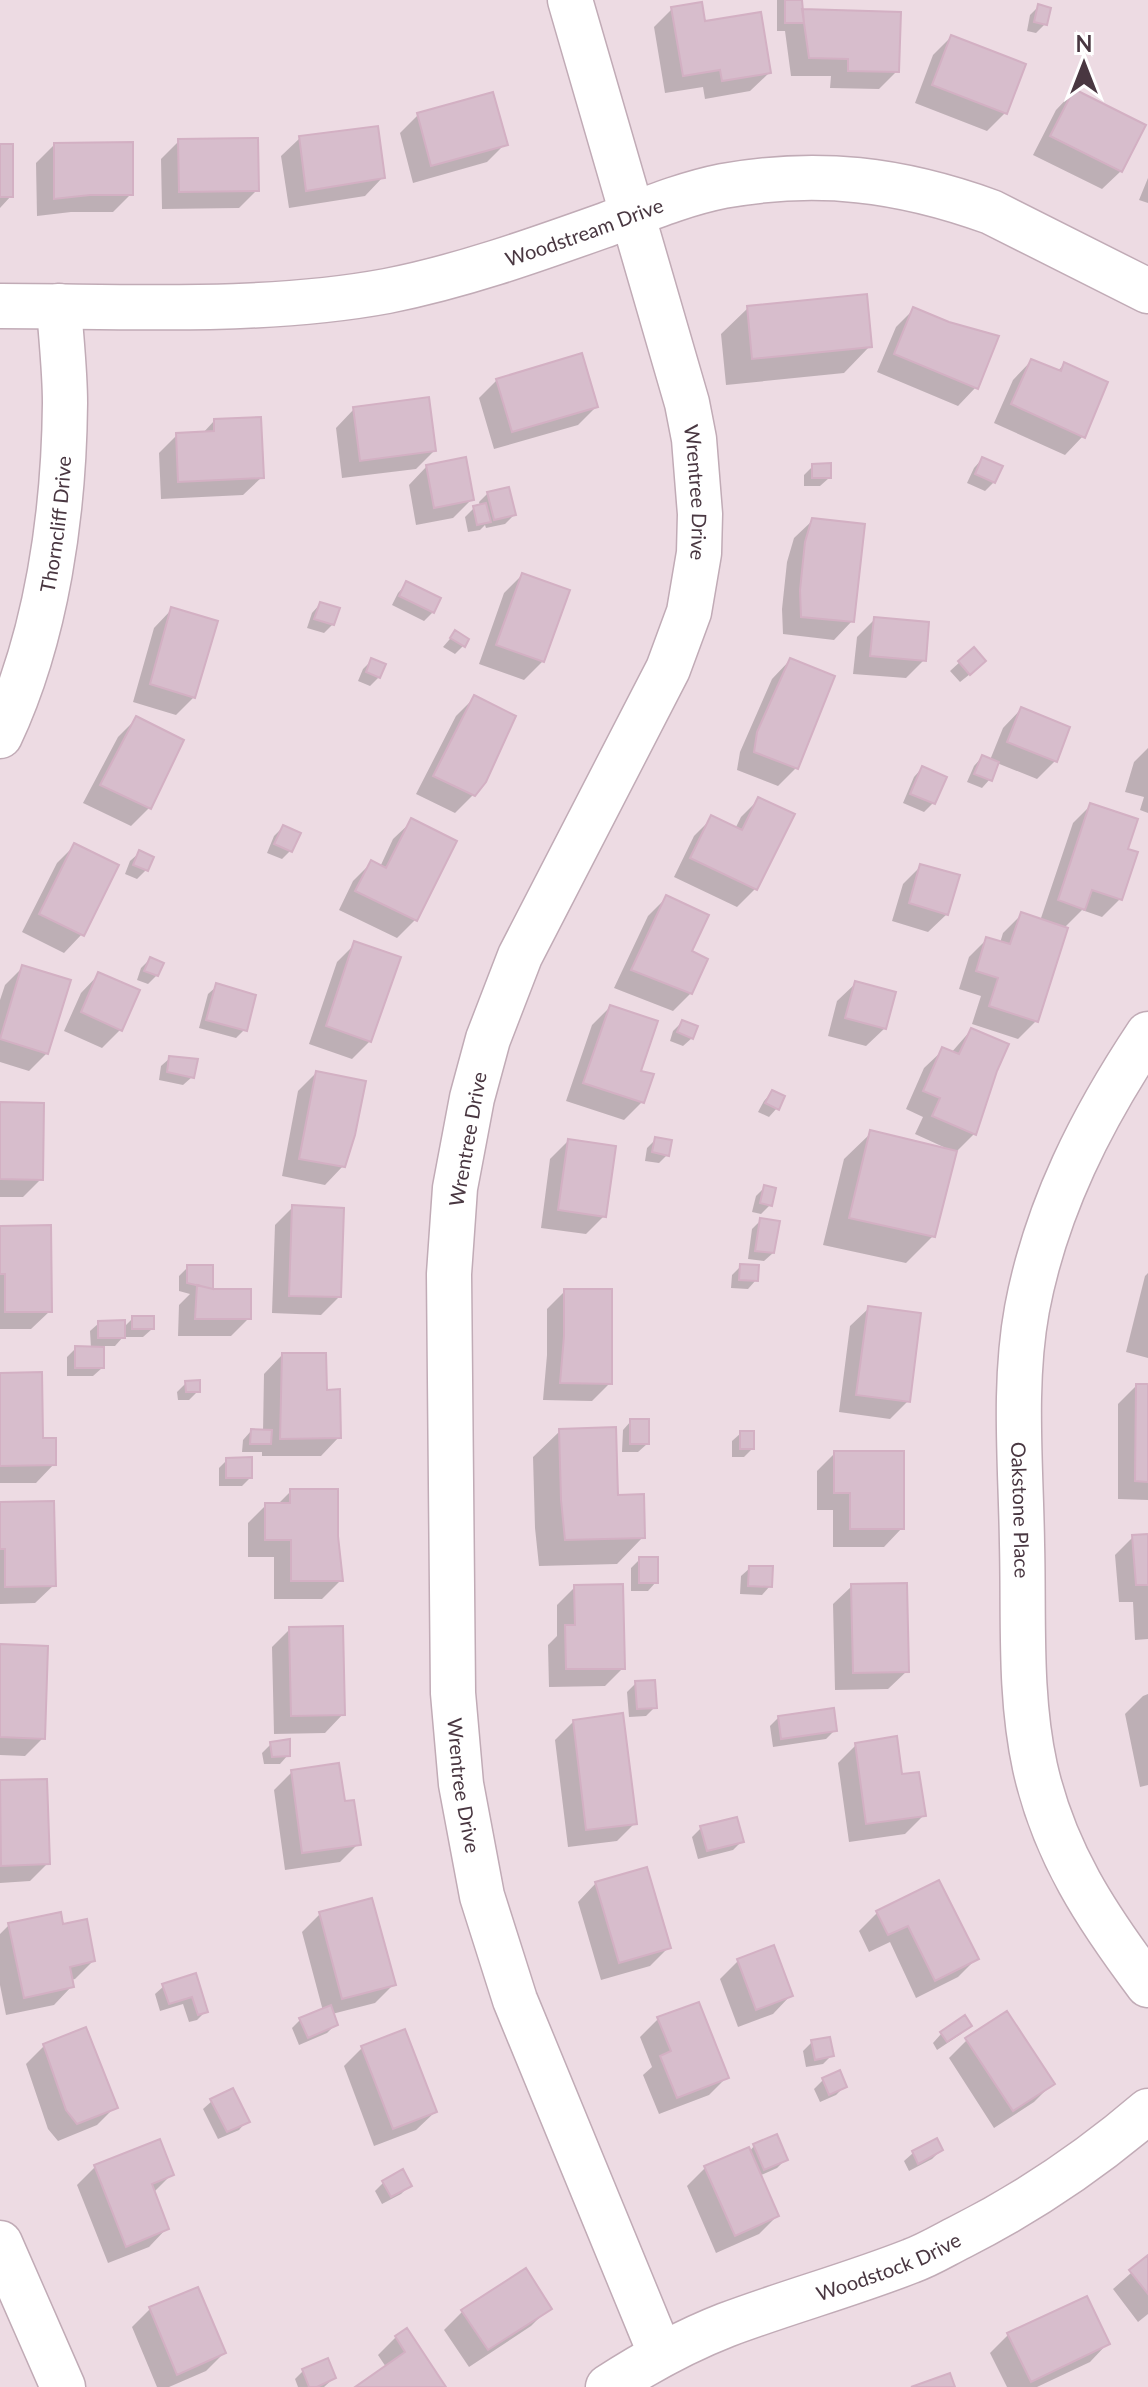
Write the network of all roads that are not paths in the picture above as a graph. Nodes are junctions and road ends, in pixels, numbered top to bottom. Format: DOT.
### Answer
graph roads {
  1 [pos="570,0"];
  2 [pos="632,215"];
  3 [pos="1148,291"];
  4 [pos="0,306"];
  5 [pos="59,306"];
  6 [pos="0,736"];
  7 [pos="1148,1034"];
  8 [pos="1148,1985"];
  9 [pos="1148,2111"];
  10 [pos="0,2243"];
  11 [pos="661,2355"];
  12 [pos="63,2387"];
  13 [pos="608,2387"];
  1 -- 2 [label="street, Wrentree Drive"];
  2 -- 3 [label="street, Woodstream Drive"];
  2 -- 5 [label="street, Woodstream Drive"];
  2 -- 11 [label="street, Wrentree Drive"];
  4 -- 5 [label="street, Woodstream Drive"];
  5 -- 6 [label="street, Thorncliff Drive"];
  7 -- 8 [label="street, Oakstone Place"];
  9 -- 11 [label="street, Woodstock Drive"];
  10 -- 12 [label="street"];
  11 -- 13 [label="street, Woodstock Drive"];
}
